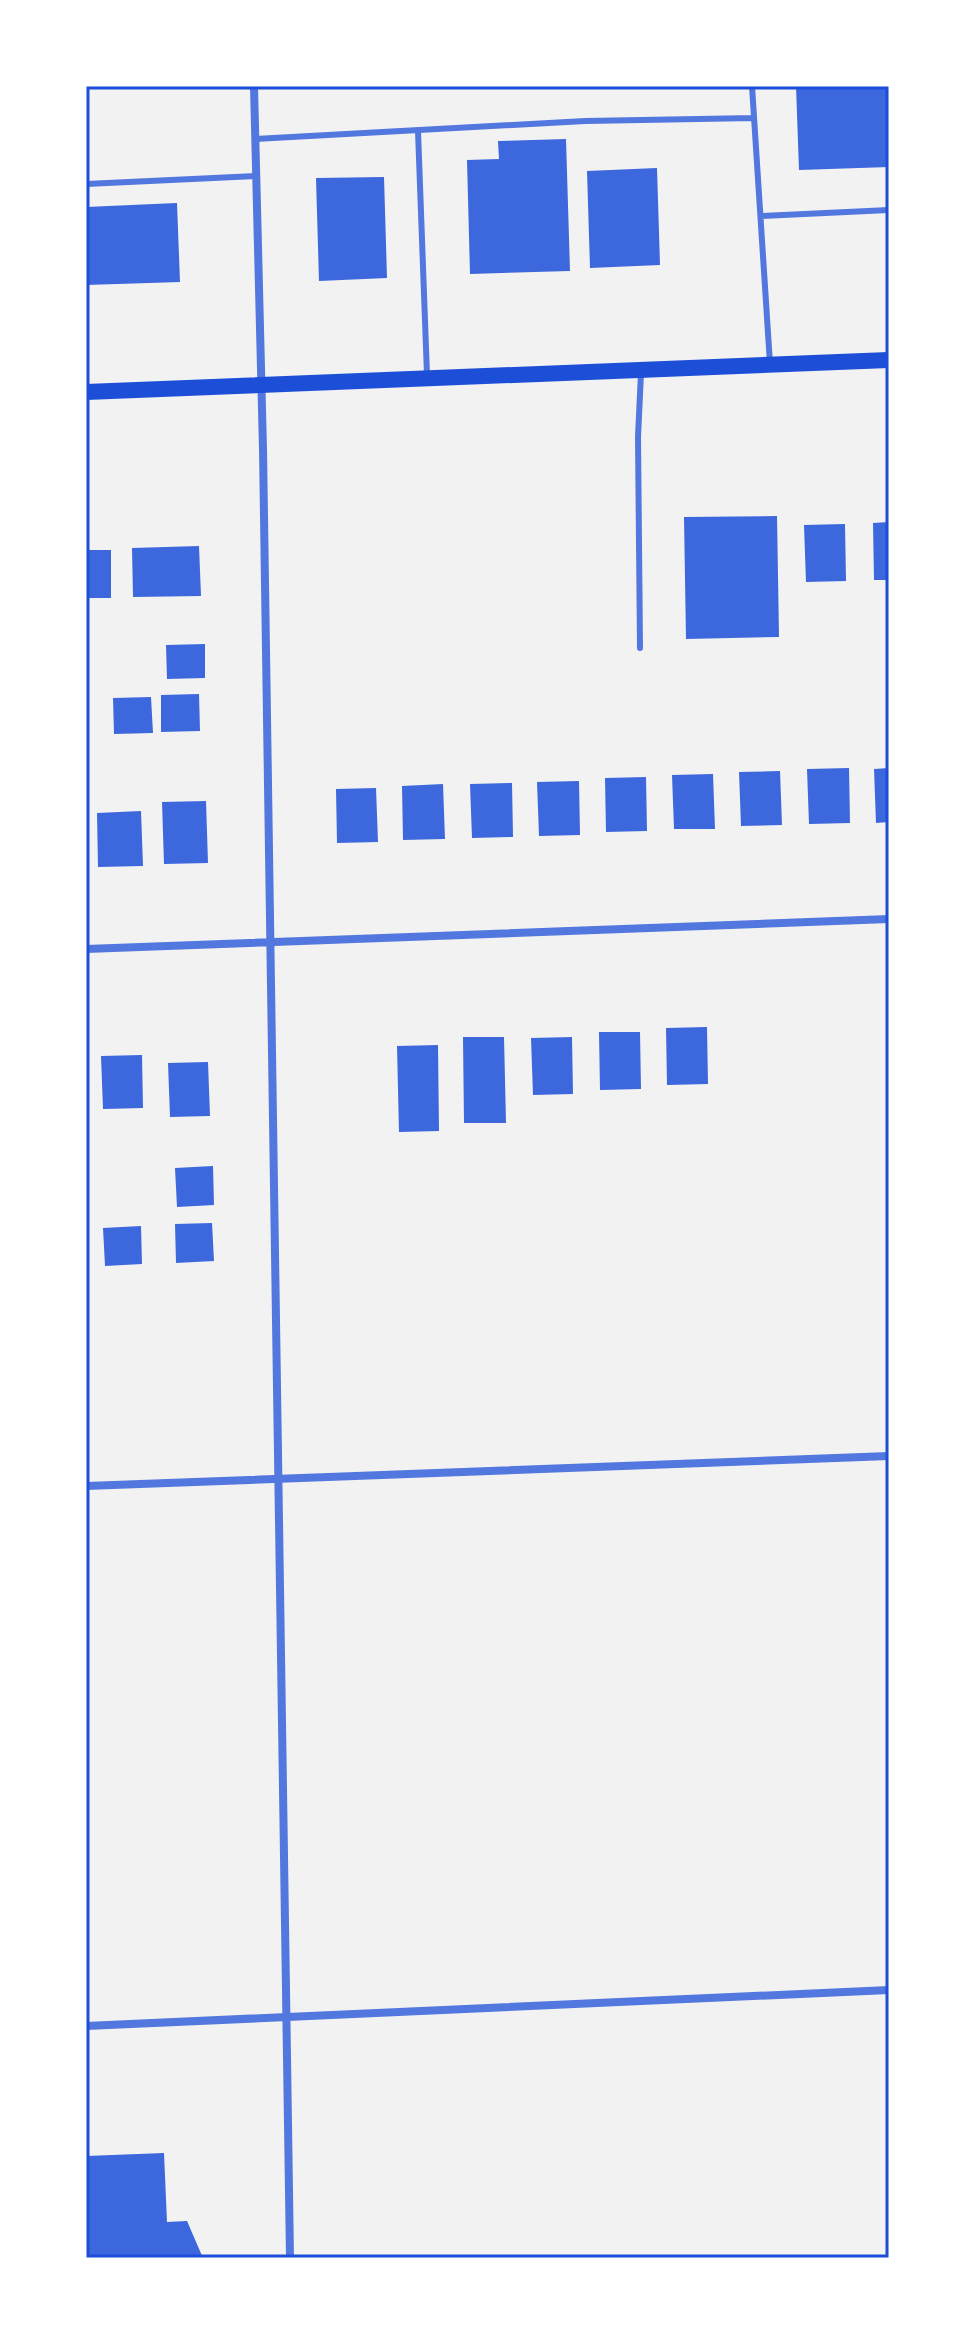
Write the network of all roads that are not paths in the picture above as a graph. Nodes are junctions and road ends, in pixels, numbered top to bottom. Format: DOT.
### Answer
graph roads {
  1 [pos="254,86"];
  2 [pos="752,86"];
  3 [pos="754,118"];
  4 [pos="418,131"];
  5 [pos="255,139"];
  6 [pos="256,176"];
  7 [pos="86,184"];
  8 [pos="889,210"];
  9 [pos="761,216"];
  10 [pos="889,360"];
  11 [pos="770,364"];
  12 [pos="641,370"];
  13 [pos="427,379"];
  14 [pos="261,385"];
  15 [pos="86,392"];
  16 [pos="640,648"];
  17 [pos="889,919"];
  18 [pos="269,941"];
  19 [pos="86,949"];
  20 [pos="889,1456"];
  21 [pos="277,1477"];
  22 [pos="86,1486"];
  23 [pos="889,1990"];
  24 [pos="288,2016"];
  25 [pos="86,2026"];
  26 [pos="290,2258"];
  1 -- 5 [label="street"];
  2 -- 3 [label="lane"];
  3 -- 4 [label="lane"];
  3 -- 9 [label="lane"];
  4 -- 5 [label="lane"];
  4 -- 13 [label="lane"];
  5 -- 6 [label="street"];
  6 -- 7 [label="lane"];
  6 -- 14 [label="street"];
  8 -- 9 [label="lane"];
  9 -- 11 [label="lane"];
  10 -- 11 [label="main road"];
  11 -- 12 [label="main road"];
  12 -- 13 [label="main road"];
  12 -- 16 [label="lane"];
  13 -- 14 [label="main road"];
  14 -- 15 [label="main road"];
  14 -- 18 [label="street"];
  17 -- 18 [label="street"];
  18 -- 19 [label="street"];
  18 -- 21 [label="street"];
  20 -- 21 [label="street"];
  21 -- 22 [label="street"];
  21 -- 24 [label="street"];
  23 -- 24 [label="street"];
  24 -- 25 [label="street"];
  24 -- 26 [label="street"];
}
